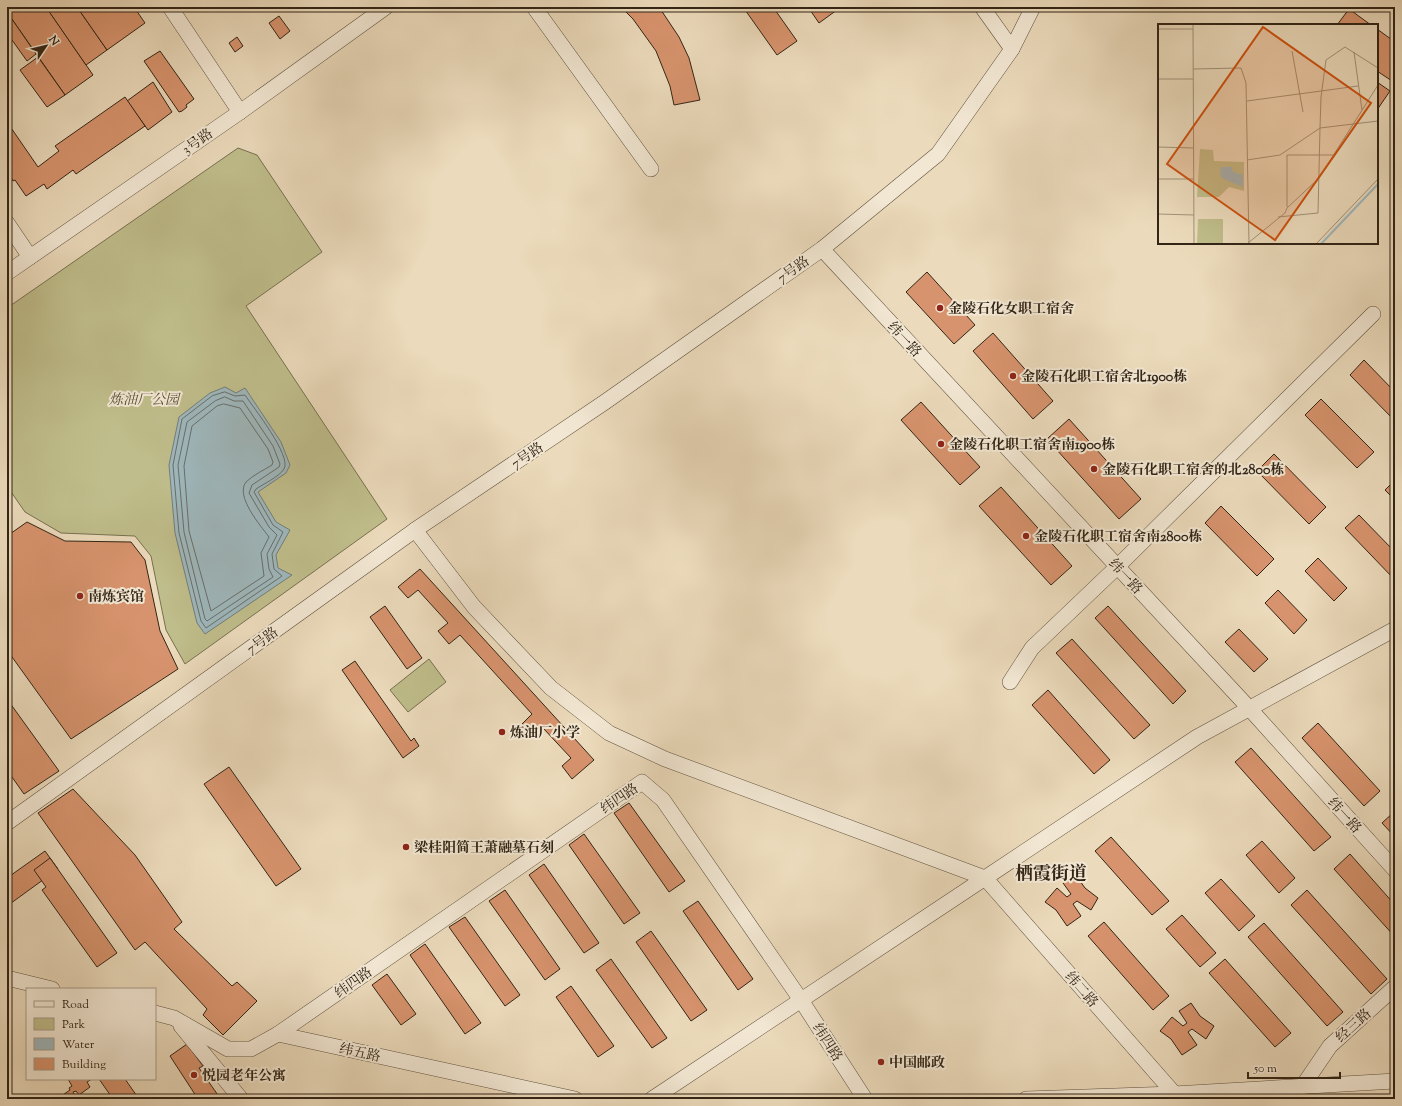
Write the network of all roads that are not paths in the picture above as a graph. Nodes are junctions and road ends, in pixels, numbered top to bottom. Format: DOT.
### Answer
graph roads {
  1 [pos="170,7"];
  2 [pos="386,7"];
  3 [pos="534,7"];
  4 [pos="982,7"];
  5 [pos="1033,7"];
  6 [pos="1012,49"];
  7 [pos="240,112"];
  8 [pos="651,169"];
  9 [pos="7,223"];
  10 [pos="822,249"];
  11 [pos="30,257"];
  12 [pos="7,273"];
  13 [pos="1373,314"];
  14 [pos="415,530"];
  15 [pos="1117,567"];
  16 [pos="1395,629"];
  17 [pos="1010,682"];
  18 [pos="1249,708"];
  19 [pos="7,823"];
  20 [pos="1395,870"];
  21 [pos="985,878"];
  22 [pos="7,978"];
  23 [pos="1395,987"];
  24 [pos="48,988"];
  25 [pos="800,1000"];
  26 [pos="156,1013"];
  27 [pos="174,1018"];
  28 [pos="278,1034"];
  29 [pos="1395,1081"];
  30 [pos="1302,1087"];
  31 [pos="1176,1096"];
  32 [pos="241,1099"];
  33 [pos="575,1099"];
  34 [pos="652,1099"];
  35 [pos="865,1099"];
  36 [pos="1026,1099"];
  37 [pos="1044,1099"];
  1 -- 7 [label="street"];
  2 -- 7 [label="street, 3号路"];
  3 -- 8 [label="street"];
  4 -- 6 [label="street"];
  5 -- 6 [label="street, 7号路"];
  6 -- 10 [label="street, 7号路"];
  7 -- 11 [label="street, 3号路"];
  9 -- 11 [label="street"];
  10 -- 14 [label="street, 7号路"];
  10 -- 15 [label="street, 纬一路"];
  11 -- 12 [label="street, 3号路"];
  13 -- 15 [label="street"];
  14 -- 19 [label="street, 7号路"];
  14 -- 21 [label="street"];
  15 -- 17 [label="street"];
  15 -- 18 [label="street, 纬一路"];
  16 -- 18 [label="street"];
  18 -- 20 [label="street, 纬一路"];
  18 -- 21 [label="street"];
  21 -- 25 [label="street"];
  21 -- 31 [label="street, 纬二路"];
  22 -- 24 [label="street"];
  23 -- 30 [label="street, 经三路"];
  25 -- 28 [label="street, 纬四路"];
  25 -- 34 [label="street"];
  25 -- 35 [label="street, 纬四路"];
  26 -- 27 [label="street"];
  27 -- 28 [label="street"];
  27 -- 32 [label="street"];
  28 -- 33 [label="street, 纬五路"];
  29 -- 30 [label="street"];
  30 -- 31 [label="street"];
  31 -- 37 [label="street"];
  36 -- 37 [label="street"];
}
